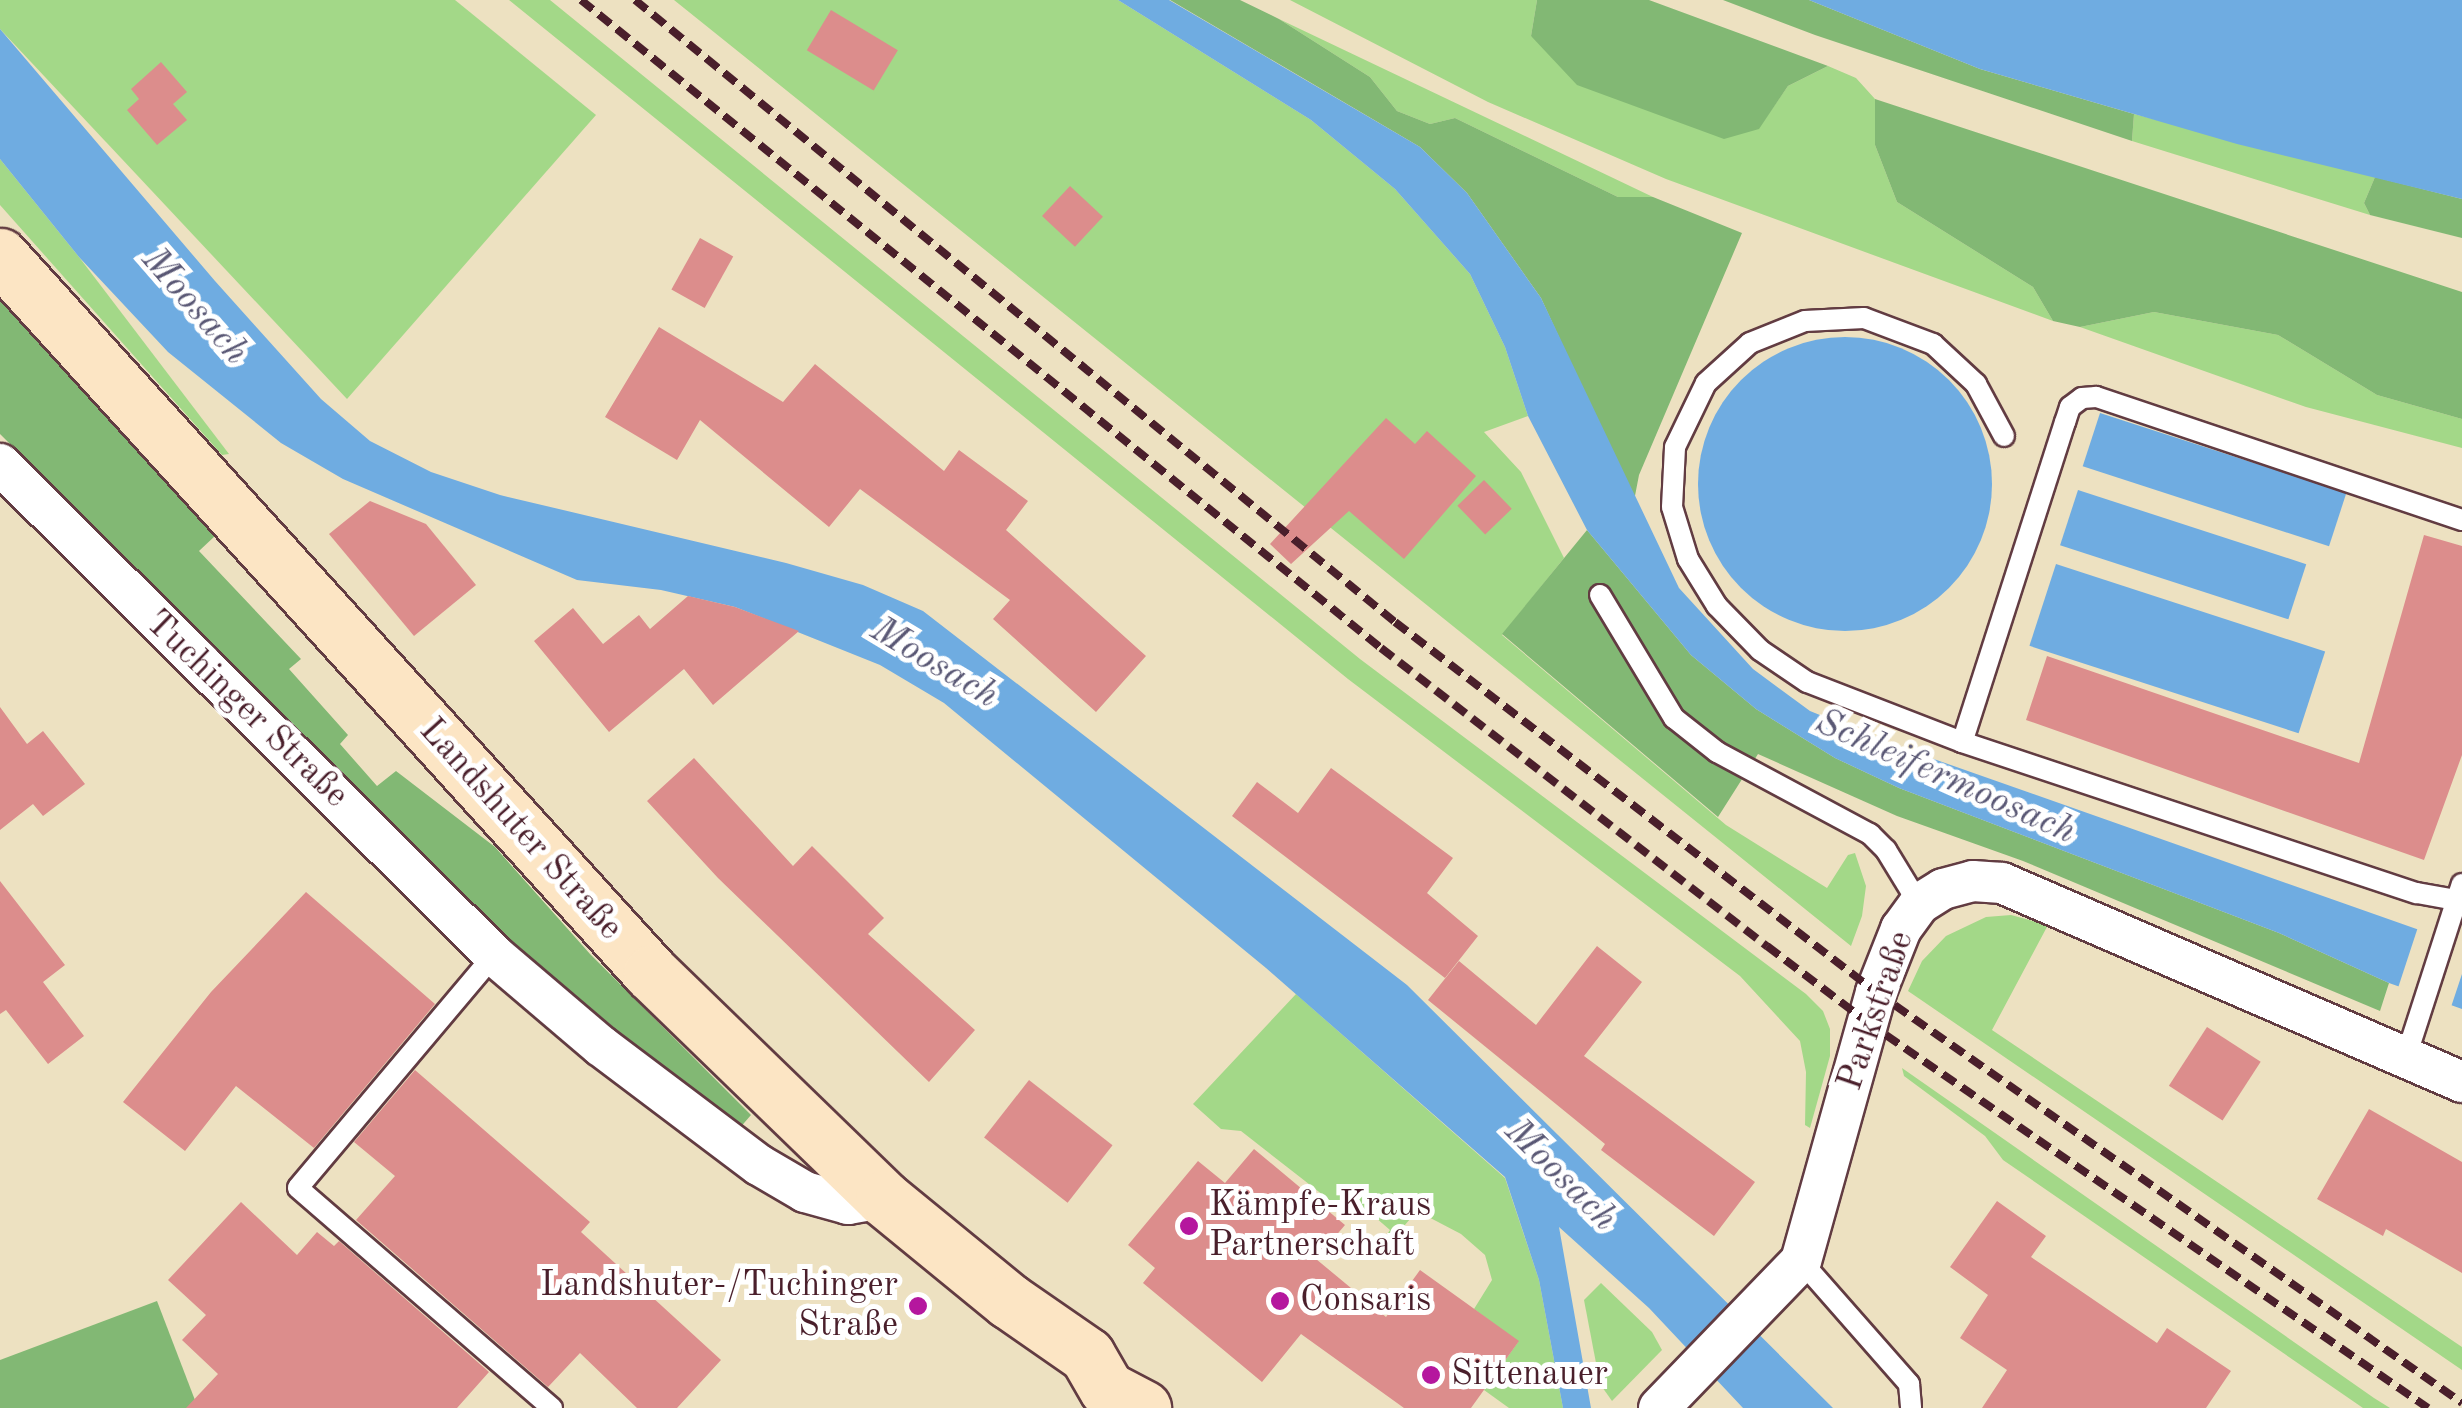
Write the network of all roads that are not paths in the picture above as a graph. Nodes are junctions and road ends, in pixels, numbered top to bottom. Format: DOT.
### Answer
graph roads {
  1 [pos="0,256"];
  2 [pos="2004,436"];
  3 [pos="0,464"];
  4 [pos="2462,520"];
  5 [pos="1600,595"];
  6 [pos="1962,742"];
  7 [pos="2460,895"];
  8 [pos="1919,904"];
  9 [pos="494,955"];
  10 [pos="2405,1060"];
  11 [pos="2462,1082"];
  12 [pos="883,1198"];
  13 [pos="1800,1261"];
  14 [pos="1087,1355"];
  15 [pos="552,1408"];
  16 [pos="1142,1408"];
  17 [pos="1174,1408"];
  18 [pos="1658,1408"];
  19 [pos="1911,1408"];
  1 -- 12 [label="main road, Landshuter Straße"];
  2 -- 6 [label="lane"];
  3 -- 9 [label="street, Tuchinger Straße"];
  4 -- 6 [label="lane"];
  5 -- 8 [label="lane"];
  6 -- 7 [label="lane"];
  7 -- 10 [label="lane"];
  8 -- 10 [label="street, Parkstraße"];
  8 -- 13 [label="street, Parkstraße"];
  9 -- 12 [label="street, Tuchinger Straße"];
  9 -- 15 [label="lane"];
  10 -- 11 [label="street, Parkstraße"];
  12 -- 14 [label="main road, Landshuter Straße"];
  13 -- 18 [label="street, Parkstraße"];
  13 -- 19 [label="lane"];
  14 -- 16 [label="main road, Landshuter Straße"];
  14 -- 17 [label="main road, Landshuter Straße"];
}
